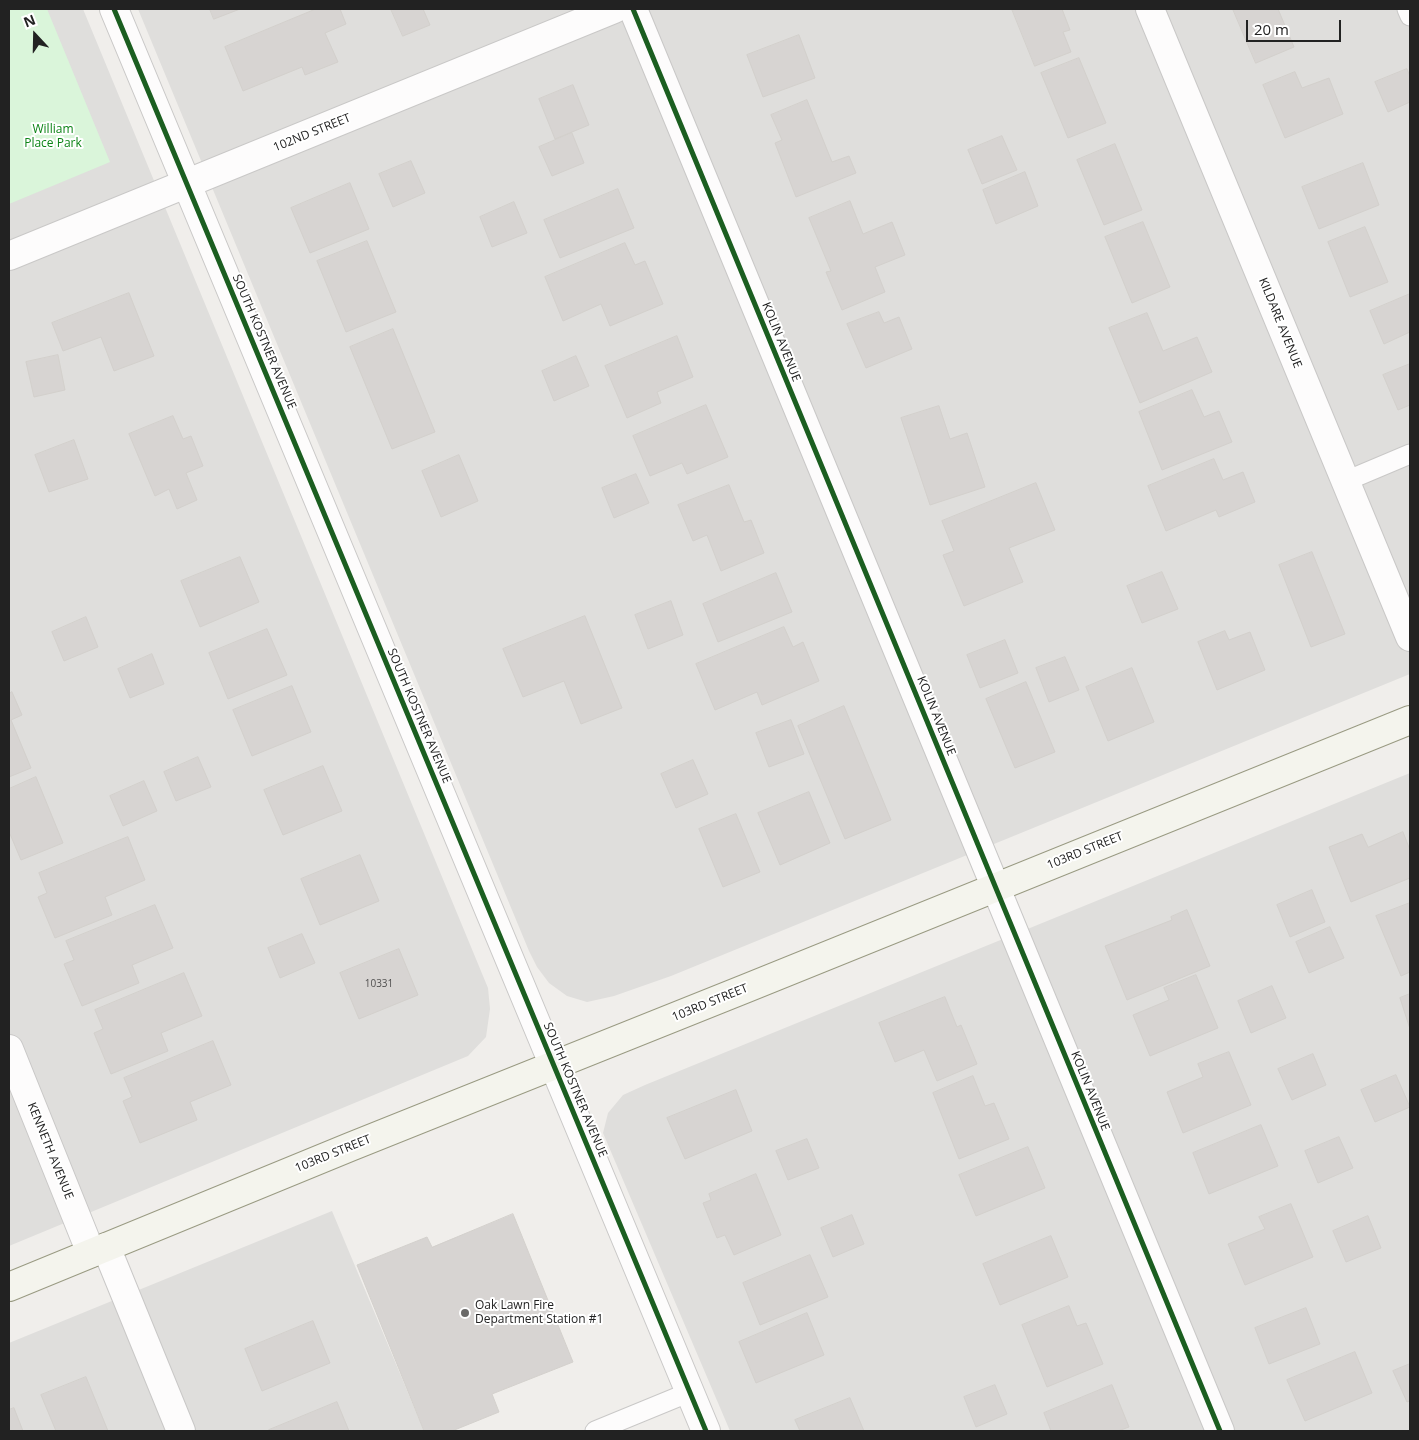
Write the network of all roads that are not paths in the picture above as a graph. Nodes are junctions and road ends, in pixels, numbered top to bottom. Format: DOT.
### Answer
graph roads {
  1 [pos="114,9"];
  2 [pos="614,9"];
  3 [pos="633,9"];
  4 [pos="1150,9"];
  5 [pos="1407,9"];
  6 [pos="1410,16"];
  7 [pos="187,184"];
  8 [pos="9,256"];
  9 [pos="1410,454"];
  10 [pos="1346,481"];
  11 [pos="1410,637"];
  12 [pos="1410,720"];
  13 [pos="996,887"];
  14 [pos="9,1049"];
  15 [pos="554,1066"];
  16 [pos="99,1250"];
  17 [pos="9,1287"];
  18 [pos="690,1392"];
  19 [pos="181,1431"];
  20 [pos="595,1431"];
  21 [pos="706,1431"];
  22 [pos="1220,1431"];
  1 -- 7 [label="street, SOUTH KOSTNER AVENUE"];
  2 -- 7 [label="street, 102ND STREET"];
  3 -- 13 [label="street, KOLIN AVENUE"];
  4 -- 10 [label="street, KILDARE AVENUE"];
  5 -- 6 [label="lane"];
  7 -- 8 [label="street, 102ND STREET"];
  7 -- 15 [label="street, SOUTH KOSTNER AVENUE"];
  9 -- 10 [label="lane"];
  10 -- 11 [label="street, KILDARE AVENUE"];
  12 -- 13 [label="main road, 103RD STREET"];
  13 -- 15 [label="main road, 103RD STREET"];
  13 -- 22 [label="street, KOLIN AVENUE"];
  14 -- 16 [label="street, KENNETH AVENUE"];
  15 -- 16 [label="main road, 103RD STREET"];
  15 -- 18 [label="street, SOUTH KOSTNER AVENUE"];
  16 -- 17 [label="main road, 103RD STREET"];
  16 -- 19 [label="street, KENNETH AVENUE"];
  18 -- 20 [label="lane"];
  18 -- 21 [label="street, SOUTH KOSTNER AVENUE"];
}
